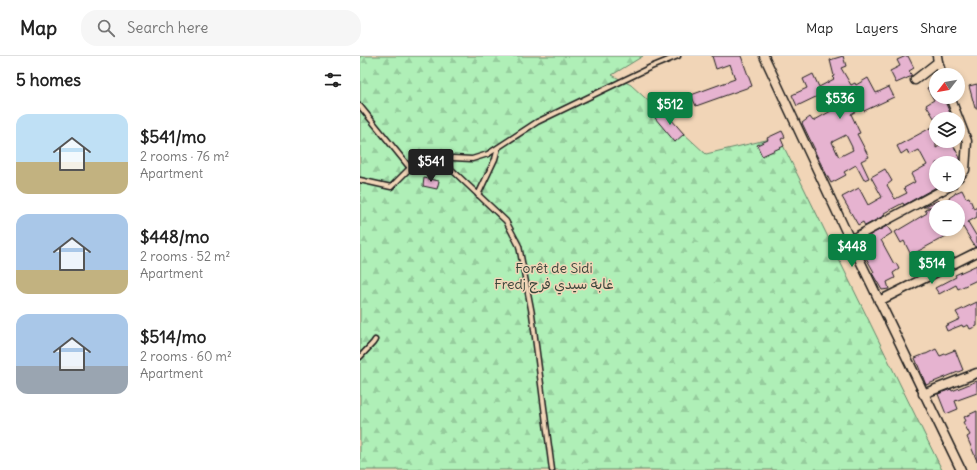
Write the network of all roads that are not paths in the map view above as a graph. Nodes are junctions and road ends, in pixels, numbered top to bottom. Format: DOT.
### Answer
graph roads {
  1 [pos="678,56"];
  2 [pos="764,56"];
  3 [pos="938,59"];
  4 [pos="915,80"];
  5 [pos="953,104"];
  6 [pos="360,106"];
  7 [pos="498,148"];
  8 [pos="453,158"];
  9 [pos="410,168"];
  10 [pos="965,170"];
  11 [pos="360,180"];
  12 [pos="939,192"];
  13 [pos="478,195"];
  14 [pos="850,240"];
  15 [pos="977,252"];
  16 [pos="879,301"];
  17 [pos="375,340"];
  18 [pos="360,357"];
  19 [pos="977,373"];
  20 [pos="923,394"];
  21 [pos="552,470"];
  22 [pos="961,470"];
  1 -- 7 [label="lane"];
  2 -- 14 [label="street"];
  3 -- 4 [label="street"];
  5 -- 10 [label="street"];
  6 -- 9 [label="lane"];
  7 -- 8 [label="lane"];
  7 -- 13 [label="lane"];
  9 -- 11 [label="lane"];
  9 -- 13 [label="lane"];
  12 -- 14 [label="street"];
  13 -- 21 [label="lane"];
  14 -- 16 [label="street"];
  15 -- 16 [label="street"];
  16 -- 20 [label="street"];
  17 -- 18 [label="lane"];
  19 -- 20 [label="street"];
  20 -- 22 [label="street"];
}
